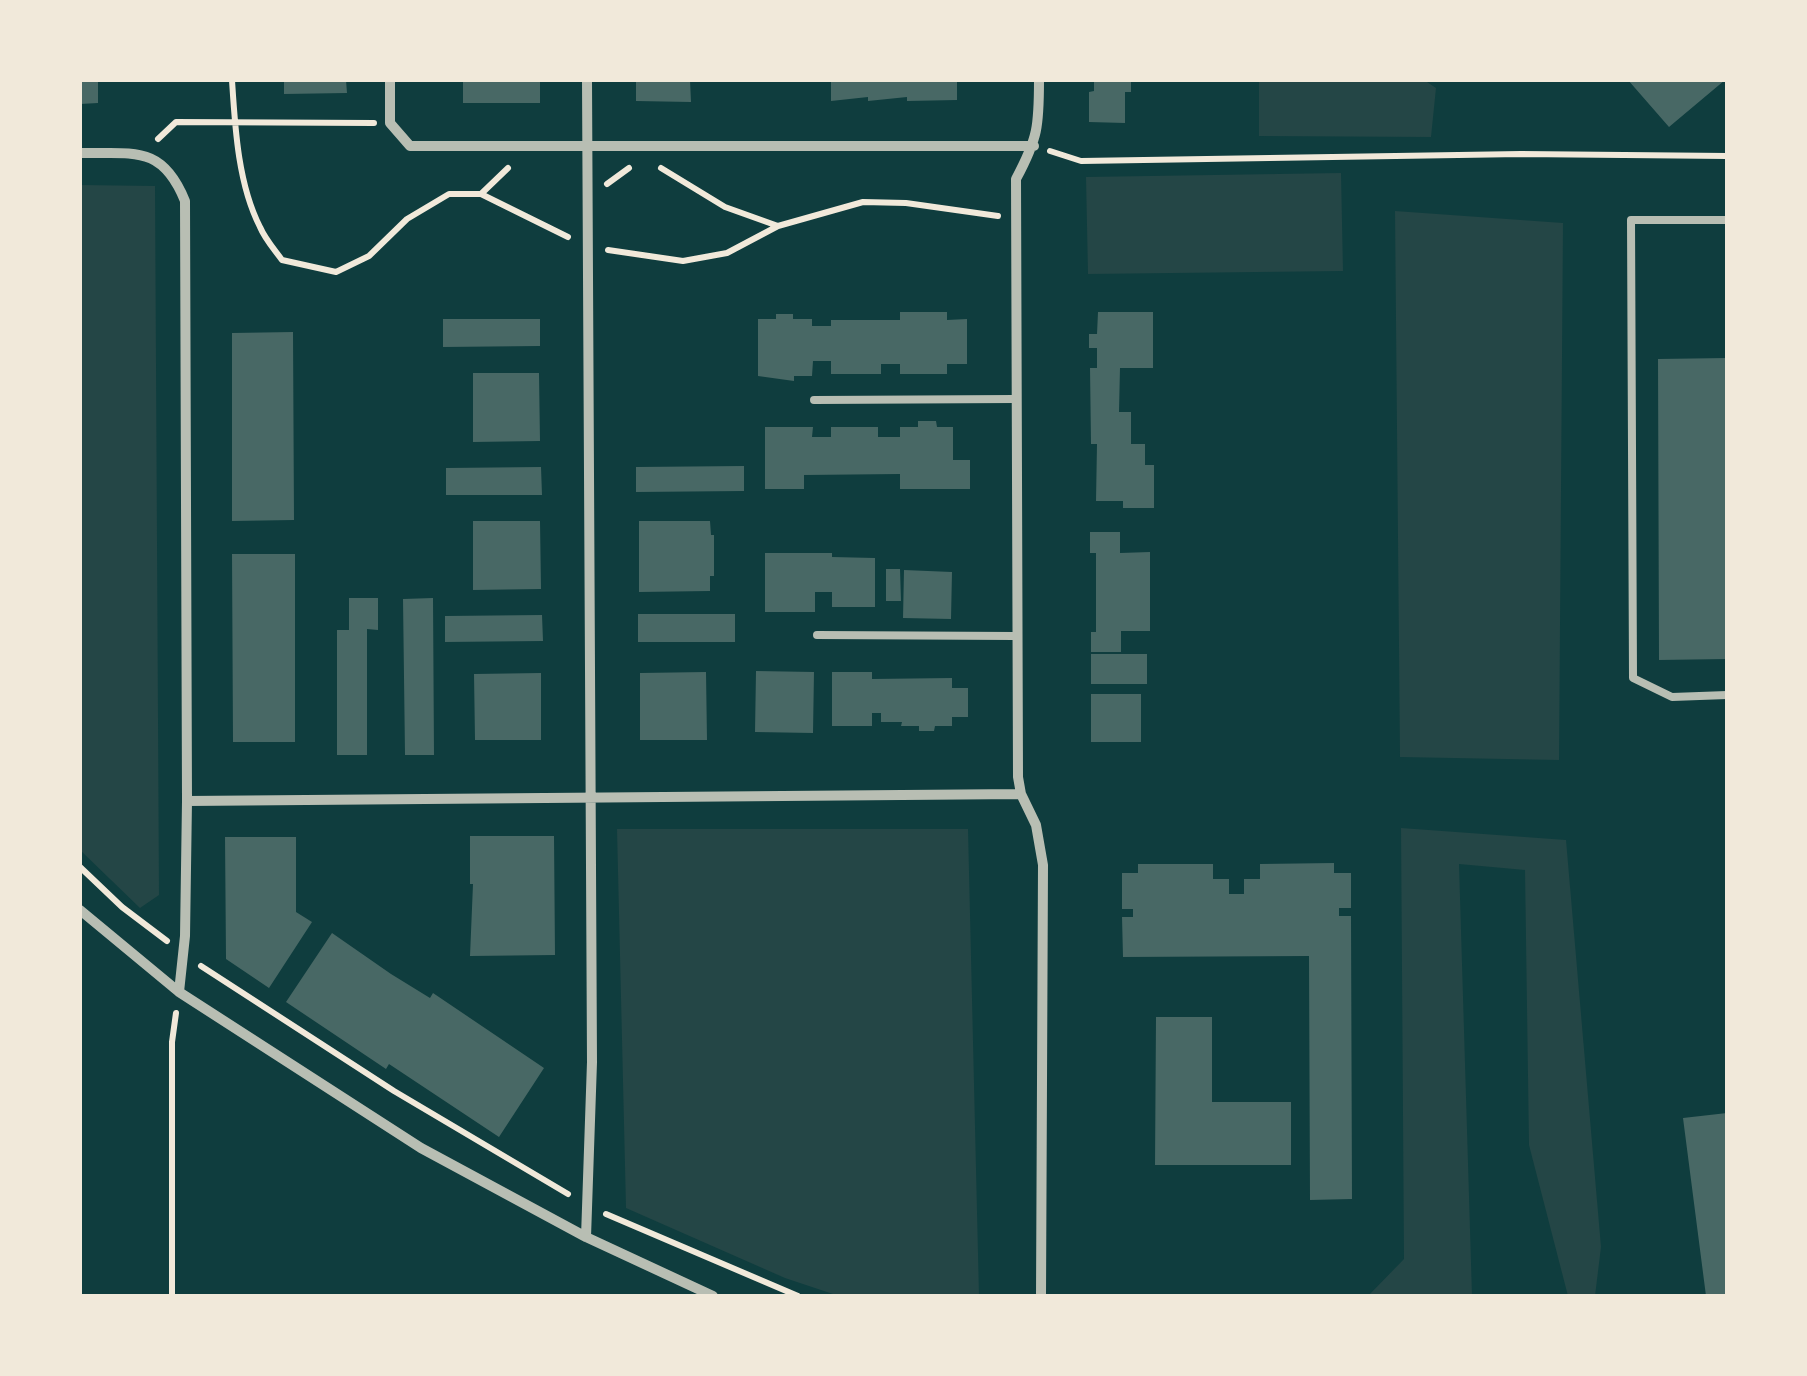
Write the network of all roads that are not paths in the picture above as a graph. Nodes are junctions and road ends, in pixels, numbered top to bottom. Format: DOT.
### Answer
graph roads {
  1 [pos="390,80"];
  2 [pos="587,80"];
  3 [pos="1039,80"];
  4 [pos="1034,146"];
  5 [pos="587,147"];
  6 [pos="80,153"];
  7 [pos="1727,220"];
  8 [pos="1016,399"];
  9 [pos="814,400"];
  10 [pos="817,635"];
  11 [pos="1015,636"];
  12 [pos="1727,695"];
  13 [pos="1021,794"];
  14 [pos="590,796"];
  15 [pos="187,802"];
  16 [pos="80,910"];
  17 [pos="179,992"];
  18 [pos="586,1237"];
  19 [pos="713,1296"];
  20 [pos="1041,1296"];
  1 -- 5 [label="street"];
  2 -- 5 [label="street"];
  3 -- 4 [label="street"];
  4 -- 5 [label="street"];
  4 -- 8 [label="street"];
  5 -- 14 [label="street"];
  6 -- 15 [label="street"];
  7 -- 12 [label="lane"];
  8 -- 9 [label="lane"];
  8 -- 11 [label="street"];
  10 -- 11 [label="lane"];
  11 -- 13 [label="street"];
  13 -- 14 [label="street"];
  13 -- 20 [label="street"];
  14 -- 15 [label="street"];
  14 -- 18 [label="street"];
  15 -- 17 [label="street"];
  16 -- 17 [label="street"];
  17 -- 18 [label="street"];
  18 -- 19 [label="street"];
}
